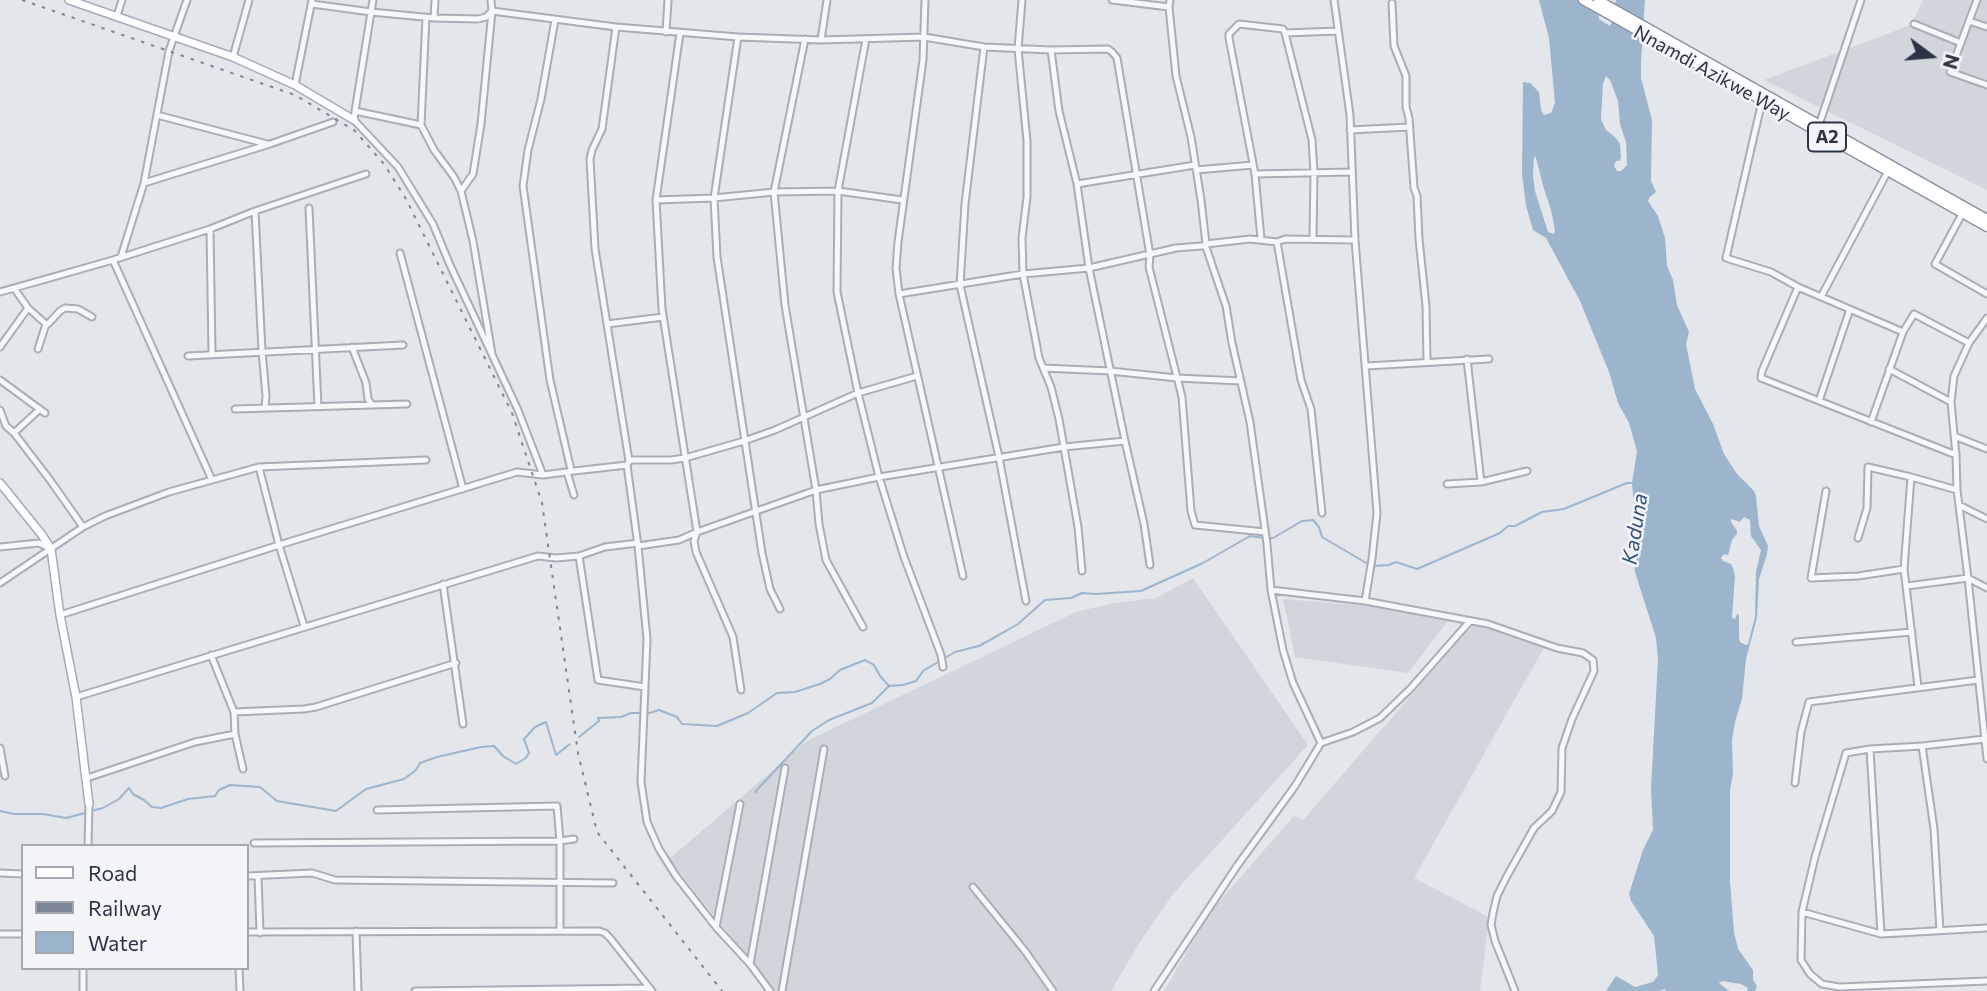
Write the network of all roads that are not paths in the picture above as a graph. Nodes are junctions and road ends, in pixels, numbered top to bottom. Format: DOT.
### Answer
graph roads {
  1 [pos="69,0"];
  2 [pos="122,0"];
  3 [pos="187,0"];
  4 [pos="249,0"];
  5 [pos="373,0"];
  6 [pos="435,0"];
  7 [pos="491,0"];
  8 [pos="668,0"];
  9 [pos="827,0"];
  10 [pos="925,0"];
  11 [pos="1022,0"];
  12 [pos="1112,0"];
  13 [pos="1334,0"];
  14 [pos="1583,0"];
  15 [pos="1598,0"];
  16 [pos="1861,0"];
  17 [pos="1977,0"];
  18 [pos="312,2"];
  19 [pos="1169,3"];
  20 [pos="1392,3"];
  21 [pos="492,11"];
  22 [pos="371,12"];
  23 [pos="117,16"];
  24 [pos="426,18"];
  25 [pos="434,18"];
  26 [pos="555,20"];
  27 [pos="1969,21"];
  28 [pos="1914,24"];
  29 [pos="616,27"];
  30 [pos="1987,27"];
  31 [pos="1338,31"];
  32 [pos="666,32"];
  33 [pos="680,33"];
  34 [pos="1285,33"];
  35 [pos="174,36"];
  36 [pos="738,37"];
  37 [pos="923,37"];
  38 [pos="805,39"];
  39 [pos="866,39"];
  40 [pos="821,40"];
  41 [pos="1961,43"];
  42 [pos="1669,44"];
  43 [pos="985,47"];
  44 [pos="1018,49"];
  45 [pos="1051,50"];
  46 [pos="233,57"];
  47 [pos="295,85"];
  48 [pos="1987,85"];
  49 [pos="1762,101"];
  50 [pos="157,115"];
  51 [pos="354,116"];
  52 [pos="333,122"];
  53 [pos="421,125"];
  54 [pos="1819,125"];
  55 [pos="1409,127"];
  56 [pos="1350,130"];
  57 [pos="270,144"];
  58 [pos="1253,165"];
  59 [pos="1196,167"];
  60 [pos="1888,171"];
  61 [pos="1352,172"];
  62 [pos="1314,173"];
  63 [pos="366,174"];
  64 [pos="1255,174"];
  65 [pos="1136,175"];
  66 [pos="144,183"];
  67 [pos="1077,184"];
  68 [pos="461,191"];
  69 [pos="838,191"];
  70 [pos="774,192"];
  71 [pos="714,198"];
  72 [pos="656,200"];
  73 [pos="902,200"];
  74 [pos="309,208"];
  75 [pos="255,211"];
  76 [pos="1962,214"];
  77 [pos="1987,219"];
  78 [pos="1987,227"];
  79 [pos="209,229"];
  80 [pos="1261,239"];
  81 [pos="1313,239"];
  82 [pos="1355,240"];
  83 [pos="1277,242"];
  84 [pos="1205,245"];
  85 [pos="400,253"];
  86 [pos="1150,255"];
  87 [pos="121,257"];
  88 [pos="113,260"];
  89 [pos="1089,268"];
  90 [pos="1023,274"];
  91 [pos="960,285"];
  92 [pos="1798,287"];
  93 [pos="14,288"];
  94 [pos="0,292"];
  95 [pos="1987,294"];
  96 [pos="899,295"];
  97 [pos="1822,295"];
  98 [pos="28,308"];
  99 [pos="1850,309"];
  100 [pos="92,317"];
  101 [pos="663,317"];
  102 [pos="1987,318"];
  103 [pos="46,324"];
  104 [pos="607,324"];
  105 [pos="1903,332"];
  106 [pos="1969,344"];
  107 [pos="403,345"];
  108 [pos="0,347"];
  109 [pos="352,347"];
  110 [pos="38,349"];
  111 [pos="315,349"];
  112 [pos="262,351"];
  113 [pos="212,354"];
  114 [pos="492,354"];
  115 [pos="188,356"];
  116 [pos="1467,359"];
  117 [pos="1489,359"];
  118 [pos="1427,362"];
  119 [pos="1366,366"];
  120 [pos="1043,368"];
  121 [pos="1889,369"];
  122 [pos="1110,371"];
  123 [pos="917,376"];
  124 [pos="1177,378"];
  125 [pos="0,380"];
  126 [pos="1241,381"];
  127 [pos="858,393"];
  128 [pos="1819,401"];
  129 [pos="1951,401"];
  130 [pos="407,404"];
  131 [pos="372,405"];
  132 [pos="318,407"];
  133 [pos="265,408"];
  134 [pos="234,409"];
  135 [pos="0,410"];
  136 [pos="804,417"];
  137 [pos="1871,422"];
  138 [pos="14,433"];
  139 [pos="1954,436"];
  140 [pos="744,441"];
  141 [pos="1125,441"];
  142 [pos="1064,447"];
  143 [pos="1987,449"];
  144 [pos="1956,455"];
  145 [pos="999,457"];
  146 [pos="685,458"];
  147 [pos="426,460"];
  148 [pos="628,463"];
  149 [pos="259,467"];
  150 [pos="939,467"];
  151 [pos="574,471"];
  152 [pos="1527,471"];
  153 [pos="567,472"];
  154 [pos="543,475"];
  155 [pos="879,477"];
  156 [pos="1911,478"];
  157 [pos="212,480"];
  158 [pos="1480,482"];
  159 [pos="0,484"];
  160 [pos="1447,484"];
  161 [pos="463,489"];
  162 [pos="816,490"];
  163 [pos="1826,491"];
  164 [pos="1957,491"];
  165 [pos="574,495"];
  166 [pos="1959,505"];
  167 [pos="755,512"];
  168 [pos="1322,513"];
  169 [pos="1987,519"];
  170 [pos="83,527"];
  171 [pos="697,532"];
  172 [pos="1265,532"];
  173 [pos="1858,538"];
  174 [pos="638,544"];
  175 [pos="279,545"];
  176 [pos="0,547"];
  177 [pos="51,549"];
  178 [pos="579,556"];
  179 [pos="1150,565"];
  180 [pos="1904,569"];
  181 [pos="1082,571"];
  182 [pos="963,576"];
  183 [pos="1968,578"];
  184 [pos="0,583"];
  185 [pos="443,584"];
  186 [pos="1907,586"];
  187 [pos="1987,588"];
  188 [pos="1271,590"];
  189 [pos="1026,601"];
  190 [pos="1365,601"];
  191 [pos="780,609"];
  192 [pos="60,615"];
  193 [pos="1470,621"];
  194 [pos="304,626"];
  195 [pos="863,627"];
  196 [pos="1912,632"];
  197 [pos="1796,642"];
  198 [pos="211,655"];
  199 [pos="456,663"];
  200 [pos="943,667"];
  201 [pos="1978,680"];
  202 [pos="645,687"];
  203 [pos="1917,687"];
  204 [pos="741,690"];
  205 [pos="76,697"];
  206 [pos="234,712"];
  207 [pos="463,724"];
  208 [pos="235,734"];
  209 [pos="1985,739"];
  210 [pos="1321,743"];
  211 [pos="1922,746"];
  212 [pos="0,748"];
  213 [pos="824,748"];
  214 [pos="1870,749"];
  215 [pos="1987,759"];
  216 [pos="785,768"];
  217 [pos="243,769"];
  218 [pos="5,776"];
  219 [pos="87,778"];
  220 [pos="1796,783"];
  221 [pos="89,804"];
  222 [pos="740,804"];
  223 [pos="377,810"];
  224 [pos="574,839"];
  225 [pos="560,841"];
  226 [pos="254,843"];
  227 [pos="88,844"];
  228 [pos="0,873"];
  229 [pos="21,874"];
  230 [pos="248,876"];
  231 [pos="258,876"];
  232 [pos="559,883"];
  233 [pos="613,883"];
  234 [pos="973,887"];
  235 [pos="1802,912"];
  236 [pos="716,927"];
  237 [pos="1987,928"];
  238 [pos="560,930"];
  239 [pos="356,931"];
  240 [pos="1940,931"];
  241 [pos="248,932"];
  242 [pos="260,933"];
  243 [pos="0,934"];
  244 [pos="21,934"];
  245 [pos="1881,934"];
  246 [pos="750,964"];
  247 [pos="83,970"];
  248 [pos="239,970"];
  249 [pos="1987,981"];
  250 [pos="651,989"];
  251 [pos="570,990"];
  252 [pos="83,991"];
  253 [pos="240,991"];
  254 [pos="358,991"];
  255 [pos="415,991"];
  256 [pos="769,991"];
  257 [pos="782,991"];
  258 [pos="1053,991"];
  259 [pos="1154,991"];
  260 [pos="1516,991"];
  1 -- 23 [label="main road"];
  2 -- 23 [label="street"];
  3 -- 35 [label="street"];
  4 -- 46 [label="street"];
  5 -- 22 [label="street"];
  6 -- 25 [label="street"];
  7 -- 21 [label="street"];
  8 -- 32 [label="street"];
  9 -- 40 [label="street"];
  10 -- 37 [label="street"];
  11 -- 44 [label="street"];
  12 -- 19 [label="street"];
  13 -- 31 [label="street"];
  14 -- 42 [label="highway, Nnamdi Azikwe Way / A2"];
  15 -- 42 [label="highway, Nnamdi Azikwe Way / A2"];
  16 -- 54 [label="street"];
  17 -- 27 [label="street"];
  18 -- 22 [label="street"];
  18 -- 47 [label="street"];
  19 -- 59 [label="street"];
  20 -- 55 [label="street"];
  21 -- 25 [label="street"];
  21 -- 26 [label="street"];
  21 -- 68 [label="street"];
  22 -- 24 [label="street"];
  22 -- 51 [label="street"];
  23 -- 35 [label="main road"];
  24 -- 25 [label="street"];
  24 -- 53 [label="street"];
  26 -- 29 [label="street"];
  26 -- 151 [label="street"];
  27 -- 30 [label="street"];
  27 -- 41 [label="street"];
  28 -- 41 [label="street"];
  29 -- 32 [label="street"];
  29 -- 104 [label="street"];
  31 -- 34 [label="street"];
  31 -- 56 [label="street"];
  32 -- 33 [label="street"];
  33 -- 36 [label="street"];
  33 -- 72 [label="street"];
  34 -- 58 [label="street"];
  34 -- 62 [label="street"];
  35 -- 46 [label="main road"];
  35 -- 50 [label="street"];
  36 -- 38 [label="street"];
  36 -- 71 [label="street"];
  37 -- 39 [label="street"];
  37 -- 43 [label="street"];
  37 -- 73 [label="street"];
  38 -- 40 [label="street"];
  38 -- 70 [label="street"];
  39 -- 40 [label="street"];
  39 -- 69 [label="street"];
  41 -- 48 [label="street"];
  42 -- 49 [label="highway, Nnamdi Azikwe Way / A2"];
  42 -- 54 [label="highway, Nnamdi Azikwe Way / A2"];
  43 -- 44 [label="street"];
  43 -- 91 [label="street"];
  44 -- 45 [label="street"];
  44 -- 90 [label="street"];
  45 -- 65 [label="street"];
  45 -- 67 [label="street"];
  46 -- 47 [label="main road"];
  47 -- 51 [label="main road"];
  49 -- 60 [label="highway, Nnamdi Azikwe Way / A2"];
  49 -- 92 [label="street"];
  50 -- 57 [label="street"];
  50 -- 66 [label="street"];
  51 -- 53 [label="street"];
  51 -- 114 [label="street"];
  52 -- 57 [label="street"];
  53 -- 68 [label="street"];
  54 -- 77 [label="highway, Nnamdi Azikwe Way / A2"];
  55 -- 56 [label="street"];
  55 -- 118 [label="street"];
  56 -- 61 [label="street"];
  57 -- 66 [label="street"];
  58 -- 59 [label="street"];
  58 -- 64 [label="street"];
  59 -- 65 [label="street"];
  59 -- 84 [label="street"];
  60 -- 76 [label="highway, Nnamdi Azikwe Way / A2"];
  60 -- 97 [label="street"];
  61 -- 62 [label="street"];
  61 -- 82 [label="street"];
  62 -- 64 [label="street"];
  62 -- 81 [label="street"];
  63 -- 75 [label="street"];
  64 -- 80 [label="street"];
  65 -- 67 [label="street"];
  65 -- 86 [label="street"];
  66 -- 87 [label="street"];
  67 -- 89 [label="street"];
  68 -- 114 [label="street"];
  69 -- 70 [label="street"];
  69 -- 73 [label="street"];
  69 -- 127 [label="street"];
  70 -- 71 [label="street"];
  70 -- 136 [label="street"];
  71 -- 72 [label="street"];
  71 -- 140 [label="street"];
  72 -- 101 [label="street"];
  73 -- 96 [label="street"];
  74 -- 111 [label="street"];
  75 -- 79 [label="street"];
  75 -- 112 [label="street"];
  76 -- 78 [label="highway, Nnamdi Azikwe Way / A2"];
  76 -- 95 [label="street"];
  79 -- 87 [label="street"];
  79 -- 113 [label="street"];
  80 -- 83 [label="street"];
  80 -- 84 [label="street"];
  81 -- 82 [label="street"];
  81 -- 83 [label="street"];
  82 -- 119 [label="street"];
  83 -- 168 [label="street"];
  84 -- 86 [label="street"];
  84 -- 126 [label="street"];
  85 -- 161 [label="street"];
  86 -- 89 [label="street"];
  86 -- 124 [label="street"];
  87 -- 88 [label="street"];
  88 -- 93 [label="street"];
  88 -- 157 [label="street"];
  89 -- 90 [label="street"];
  89 -- 122 [label="street"];
  90 -- 91 [label="street"];
  90 -- 120 [label="street"];
  91 -- 96 [label="street"];
  91 -- 145 [label="street"];
  92 -- 97 [label="street"];
  92 -- 128 [label="street"];
  93 -- 94 [label="street"];
  93 -- 98 [label="street"];
  96 -- 123 [label="street"];
  97 -- 99 [label="street"];
  98 -- 103 [label="street"];
  98 -- 108 [label="street"];
  99 -- 105 [label="street"];
  99 -- 128 [label="street"];
  100 -- 103 [label="street"];
  101 -- 104 [label="street"];
  101 -- 146 [label="street"];
  102 -- 106 [label="street"];
  103 -- 110 [label="street"];
  104 -- 148 [label="street"];
  105 -- 106 [label="street"];
  105 -- 121 [label="street"];
  106 -- 129 [label="street"];
  107 -- 109 [label="street"];
  109 -- 111 [label="street"];
  109 -- 131 [label="street"];
  111 -- 112 [label="street"];
  111 -- 132 [label="street"];
  112 -- 113 [label="street"];
  112 -- 133 [label="street"];
  113 -- 115 [label="street"];
  114 -- 154 [label="street"];
  116 -- 117 [label="street"];
  116 -- 118 [label="street"];
  116 -- 158 [label="street"];
  118 -- 119 [label="street"];
  119 -- 190 [label="street"];
  120 -- 122 [label="street"];
  120 -- 142 [label="street"];
  121 -- 129 [label="street"];
  121 -- 137 [label="street"];
  122 -- 124 [label="street"];
  122 -- 141 [label="street"];
  123 -- 127 [label="street"];
  123 -- 150 [label="street"];
  124 -- 126 [label="street"];
  124 -- 172 [label="street"];
  125 -- 138 [label="street"];
  126 -- 172 [label="street"];
  127 -- 136 [label="street"];
  127 -- 155 [label="street"];
  128 -- 137 [label="street"];
  129 -- 139 [label="street"];
  130 -- 131 [label="street"];
  131 -- 132 [label="street"];
  132 -- 133 [label="street"];
  133 -- 134 [label="street"];
  135 -- 138 [label="street"];
  136 -- 140 [label="street"];
  136 -- 162 [label="street"];
  137 -- 144 [label="street"];
  138 -- 170 [label="street"];
  139 -- 143 [label="street"];
  139 -- 144 [label="street"];
  140 -- 146 [label="street"];
  140 -- 167 [label="street"];
  141 -- 142 [label="street"];
  141 -- 179 [label="street"];
  142 -- 145 [label="street"];
  142 -- 181 [label="street"];
  144 -- 164 [label="street"];
  145 -- 150 [label="street"];
  145 -- 189 [label="street"];
  146 -- 148 [label="street"];
  146 -- 171 [label="street"];
  147 -- 149 [label="street"];
  148 -- 151 [label="street"];
  148 -- 174 [label="street"];
  149 -- 157 [label="street"];
  149 -- 175 [label="street"];
  150 -- 155 [label="street"];
  150 -- 182 [label="street"];
  151 -- 153 [label="street"];
  152 -- 158 [label="street"];
  153 -- 154 [label="street"];
  153 -- 165 [label="street"];
  154 -- 161 [label="street"];
  155 -- 162 [label="street"];
  155 -- 200 [label="street"];
  156 -- 164 [label="street"];
  156 -- 173 [label="street"];
  156 -- 180 [label="street"];
  157 -- 170 [label="street"];
  158 -- 160 [label="street"];
  159 -- 177 [label="main road"];
  161 -- 175 [label="street"];
  162 -- 167 [label="street"];
  162 -- 195 [label="street"];
  163 -- 180 [label="street"];
  164 -- 166 [label="street"];
  166 -- 169 [label="street"];
  166 -- 183 [label="street"];
  167 -- 171 [label="street"];
  167 -- 191 [label="street"];
  170 -- 177 [label="street"];
  171 -- 174 [label="street"];
  171 -- 204 [label="street"];
  172 -- 188 [label="street"];
  174 -- 178 [label="street"];
  174 -- 202 [label="street"];
  175 -- 192 [label="street"];
  175 -- 194 [label="street"];
  176 -- 177 [label="street"];
  177 -- 184 [label="street"];
  177 -- 192 [label="main road"];
  178 -- 185 [label="street"];
  178 -- 202 [label="street"];
  180 -- 186 [label="street"];
  183 -- 186 [label="street"];
  183 -- 187 [label="street"];
  183 -- 201 [label="street"];
  185 -- 194 [label="street"];
  185 -- 199 [label="street"];
  186 -- 196 [label="street"];
  188 -- 190 [label="street"];
  188 -- 210 [label="street"];
  190 -- 193 [label="street"];
  192 -- 205 [label="main road"];
  193 -- 210 [label="street"];
  193 -- 260 [label="street"];
  194 -- 198 [label="street"];
  196 -- 197 [label="street"];
  196 -- 203 [label="street"];
  198 -- 205 [label="street"];
  198 -- 206 [label="street"];
  199 -- 206 [label="street"];
  199 -- 207 [label="street"];
  201 -- 203 [label="street"];
  201 -- 209 [label="street"];
  202 -- 236 [label="street"];
  203 -- 220 [label="street"];
  205 -- 219 [label="main road"];
  206 -- 208 [label="street"];
  208 -- 217 [label="street"];
  208 -- 219 [label="street"];
  209 -- 211 [label="street"];
  209 -- 215 [label="street"];
  210 -- 259 [label="street"];
  211 -- 214 [label="street"];
  211 -- 240 [label="street"];
  212 -- 218 [label="street"];
  213 -- 257 [label="street"];
  214 -- 235 [label="street"];
  214 -- 245 [label="street"];
  216 -- 246 [label="street"];
  219 -- 221 [label="main road"];
  221 -- 227 [label="street"];
  222 -- 236 [label="street"];
  223 -- 225 [label="street"];
  224 -- 225 [label="street"];
  225 -- 226 [label="street"];
  225 -- 232 [label="street"];
  228 -- 229 [label="street"];
  230 -- 231 [label="street"];
  231 -- 232 [label="street"];
  231 -- 242 [label="street"];
  232 -- 233 [label="street"];
  232 -- 238 [label="street"];
  234 -- 258 [label="street"];
  235 -- 245 [label="street"];
  235 -- 249 [label="street"];
  236 -- 246 [label="street"];
  237 -- 240 [label="street"];
  238 -- 239 [label="street"];
  238 -- 250 [label="street"];
  239 -- 242 [label="street"];
  239 -- 254 [label="street"];
  240 -- 245 [label="street"];
  241 -- 242 [label="street"];
  243 -- 244 [label="street"];
  246 -- 256 [label="street"];
  247 -- 252 [label="street"];
  248 -- 253 [label="street"];
  250 -- 251 [label="street"];
  251 -- 255 [label="street"];
}
